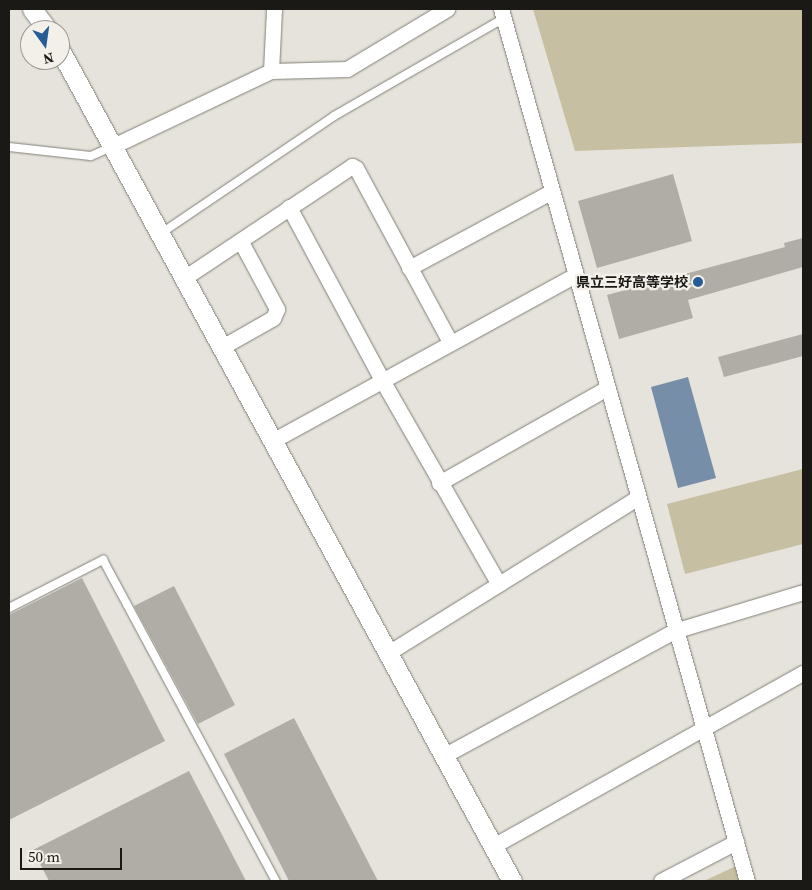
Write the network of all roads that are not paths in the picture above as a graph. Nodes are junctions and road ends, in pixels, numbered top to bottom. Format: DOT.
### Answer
graph roads {
  1 [pos="32,9"];
  2 [pos="274,9"];
  3 [pos="447,9"];
  4 [pos="502,14"];
  5 [pos="40,20"];
  6 [pos="70,69"];
  7 [pos="271,71"];
  8 [pos="9,147"];
  9 [pos="112,147"];
  10 [pos="551,192"];
  11 [pos="290,207"];
  12 [pos="160,234"];
  13 [pos="241,242"];
  14 [pos="409,268"];
  15 [pos="574,276"];
  16 [pos="184,278"];
  17 [pos="450,342"];
  18 [pos="222,347"];
  19 [pos="382,380"];
  20 [pos="607,388"];
  21 [pos="272,441"];
  22 [pos="439,483"];
  23 [pos="637,498"];
  24 [pos="499,584"];
  25 [pos="803,592"];
  26 [pos="9,608"];
  27 [pos="674,631"];
  28 [pos="388,653"];
  29 [pos="803,673"];
  30 [pos="703,731"];
  31 [pos="443,756"];
  32 [pos="736,842"];
  33 [pos="493,846"];
  34 [pos="276,881"];
  35 [pos="512,881"];
  36 [pos="661,881"];
  37 [pos="747,881"];
  1 -- 5 [label="street"];
  2 -- 7 [label="street"];
  3 -- 7 [label="street"];
  4 -- 10 [label="street"];
  4 -- 12 [label="lane"];
  6 -- 9 [label="street"];
  7 -- 9 [label="street"];
  8 -- 9 [label="lane"];
  9 -- 12 [label="street"];
  10 -- 14 [label="street"];
  10 -- 15 [label="street"];
  11 -- 13 [label="street"];
  11 -- 14 [label="street"];
  11 -- 19 [label="street"];
  12 -- 16 [label="street"];
  13 -- 16 [label="street"];
  13 -- 18 [label="street"];
  14 -- 17 [label="street"];
  15 -- 17 [label="street"];
  15 -- 20 [label="street"];
  16 -- 18 [label="street"];
  17 -- 19 [label="street"];
  18 -- 21 [label="street"];
  19 -- 21 [label="street"];
  19 -- 22 [label="street"];
  20 -- 22 [label="street"];
  20 -- 23 [label="street"];
  21 -- 28 [label="street"];
  22 -- 24 [label="street"];
  23 -- 24 [label="street"];
  23 -- 27 [label="street"];
  24 -- 28 [label="street"];
  25 -- 27 [label="street"];
  26 -- 34 [label="lane"];
  27 -- 30 [label="street"];
  27 -- 31 [label="street"];
  28 -- 31 [label="street"];
  29 -- 30 [label="street"];
  30 -- 32 [label="street"];
  30 -- 33 [label="street"];
  31 -- 33 [label="street"];
  32 -- 36 [label="street"];
  32 -- 37 [label="street"];
  33 -- 35 [label="street"];
}
